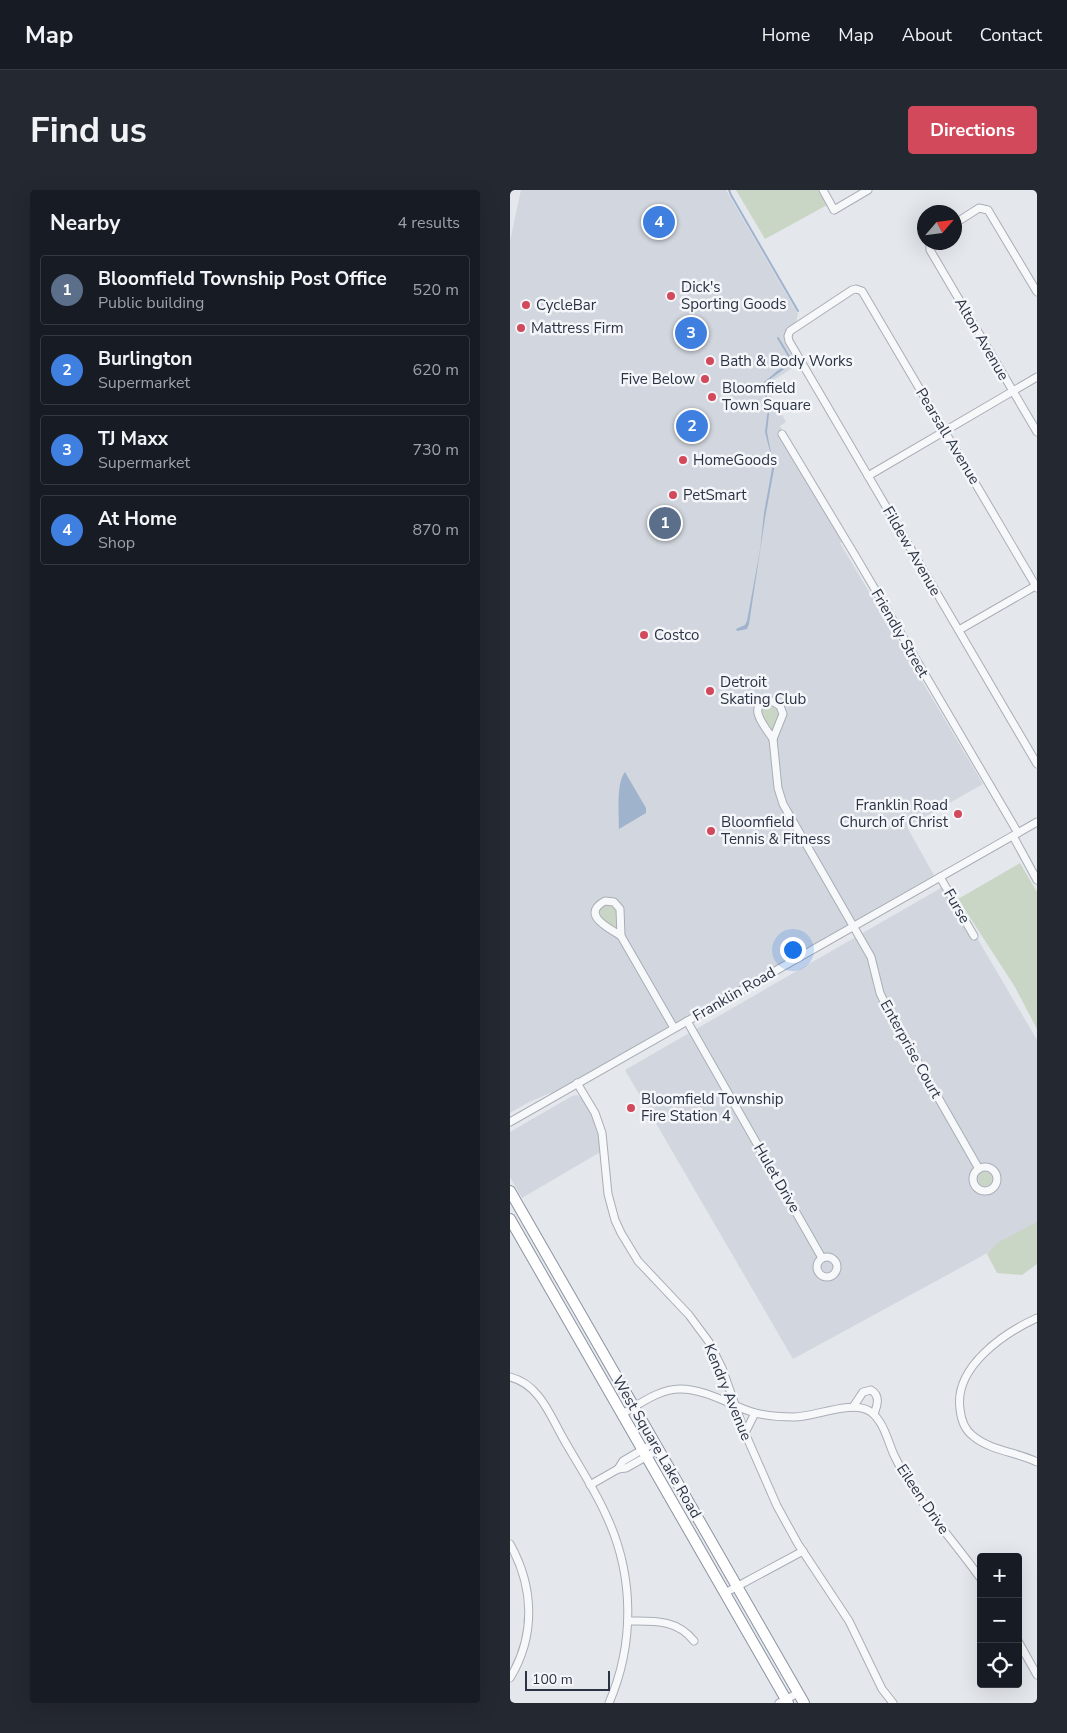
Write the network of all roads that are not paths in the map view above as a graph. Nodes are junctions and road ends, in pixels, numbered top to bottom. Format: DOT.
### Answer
graph roads {
  1 [pos="823,190"];
  2 [pos="868,190"];
  3 [pos="962,219"];
  4 [pos="931,250"];
  5 [pos="1037,292"];
  6 [pos="788,338"];
  7 [pos="1037,377"];
  8 [pos="1013,391"];
  9 [pos="945,431"];
  10 [pos="1037,432"];
  11 [pos="782,434"];
  12 [pos="868,476"];
  13 [pos="1037,586"];
  14 [pos="959,630"];
  15 [pos="773,739"];
  16 [pos="1037,764"];
  17 [pos="1037,822"];
  18 [pos="1015,835"];
  19 [pos="940,877"];
  20 [pos="1037,880"];
  21 [pos="853,926"];
  22 [pos="621,936"];
  23 [pos="974,936"];
  24 [pos="687,1021"];
  25 [pos="674,1028"];
  26 [pos="577,1083"];
  27 [pos="510,1122"];
  28 [pos="979,1169"];
  29 [pos="510,1191"];
  30 [pos="510,1219"];
  31 [pos="822,1258"];
  32 [pos="1037,1318"];
  33 [pos="510,1377"];
  34 [pos="735,1405"];
  35 [pos="633,1407"];
  36 [pos="853,1407"];
  37 [pos="755,1413"];
  38 [pos="622,1414"];
  39 [pos="874,1414"];
  40 [pos="745,1433"];
  41 [pos="656,1447"];
  42 [pos="644,1453"];
  43 [pos="1037,1462"];
  44 [pos="590,1485"];
  45 [pos="510,1544"];
  46 [pos="803,1551"];
  47 [pos="977,1574"];
  48 [pos="736,1586"];
  49 [pos="725,1593"];
  50 [pos="628,1621"];
  51 [pos="694,1641"];
  52 [pos="1019,1643"];
  53 [pos="1037,1675"];
  54 [pos="510,1678"];
  55 [pos="793,1701"];
  56 [pos="608,1703"];
  57 [pos="893,1703"];
  1 -- 2 [label="street"];
  3 -- 5 [label="street"];
  4 -- 8 [label="street, Alton Avenue"];
  6 -- 9 [label="street, Pearsall Avenue"];
  6 -- 12 [label="street, Fildew Avenue"];
  7 -- 8 [label="street"];
  8 -- 9 [label="street"];
  8 -- 10 [label="street, Alton Avenue"];
  9 -- 12 [label="street"];
  9 -- 13 [label="street, Pearsall Avenue"];
  11 -- 18 [label="street, Friendly Street"];
  12 -- 14 [label="street, Fildew Avenue"];
  13 -- 14 [label="street"];
  14 -- 16 [label="street, Fildew Avenue"];
  15 -- 15 [label="street"];
  15 -- 21 [label="street, Enterprise Court"];
  17 -- 18 [label="street, Franklin Road"];
  18 -- 19 [label="street, Franklin Road"];
  18 -- 20 [label="street, Friendly Street"];
  19 -- 21 [label="street, Franklin Road"];
  19 -- 23 [label="street, Furse"];
  21 -- 24 [label="street, Franklin Road"];
  21 -- 28 [label="street, Enterprise Court"];
  22 -- 22 [label="street"];
  22 -- 25 [label="street"];
  24 -- 25 [label="street, Franklin Road"];
  24 -- 31 [label="street, Hulet Drive"];
  25 -- 26 [label="street, Franklin Road"];
  26 -- 27 [label="street, Franklin Road"];
  26 -- 34 [label="street, Kendry Avenue"];
  29 -- 35 [label="highway, West Square Lake Road"];
  30 -- 38 [label="highway, West Square Lake Road"];
  32 -- 43 [label="street"];
  33 -- 44 [label="street"];
  34 -- 35 [label="street"];
  34 -- 37 [label="street"];
  34 -- 40 [label="street, Kendry Avenue"];
  35 -- 38 [label="street"];
  35 -- 41 [label="highway, West Square Lake Road"];
  36 -- 37 [label="street"];
  36 -- 39 [label="street"];
  36 -- 39 [label="street, Eileen Drive"];
  37 -- 40 [label="street"];
  38 -- 42 [label="highway, West Square Lake Road"];
  39 -- 47 [label="street, Eileen Drive"];
  40 -- 46 [label="street, Kendry Avenue"];
  41 -- 42 [label="street"];
  41 -- 48 [label="highway, West Square Lake Road"];
  42 -- 44 [label="street"];
  42 -- 49 [label="highway, West Square Lake Road"];
  44 -- 50 [label="street"];
  45 -- 54 [label="street"];
  46 -- 48 [label="street"];
  46 -- 57 [label="street, Kendry Avenue"];
  48 -- 49 [label="street"];
  48 -- 55 [label="highway, West Square Lake Road"];
  49 -- 55 [label="highway, West Square Lake Road"];
  50 -- 51 [label="street"];
  50 -- 56 [label="street"];
  52 -- 53 [label="street"];
}
